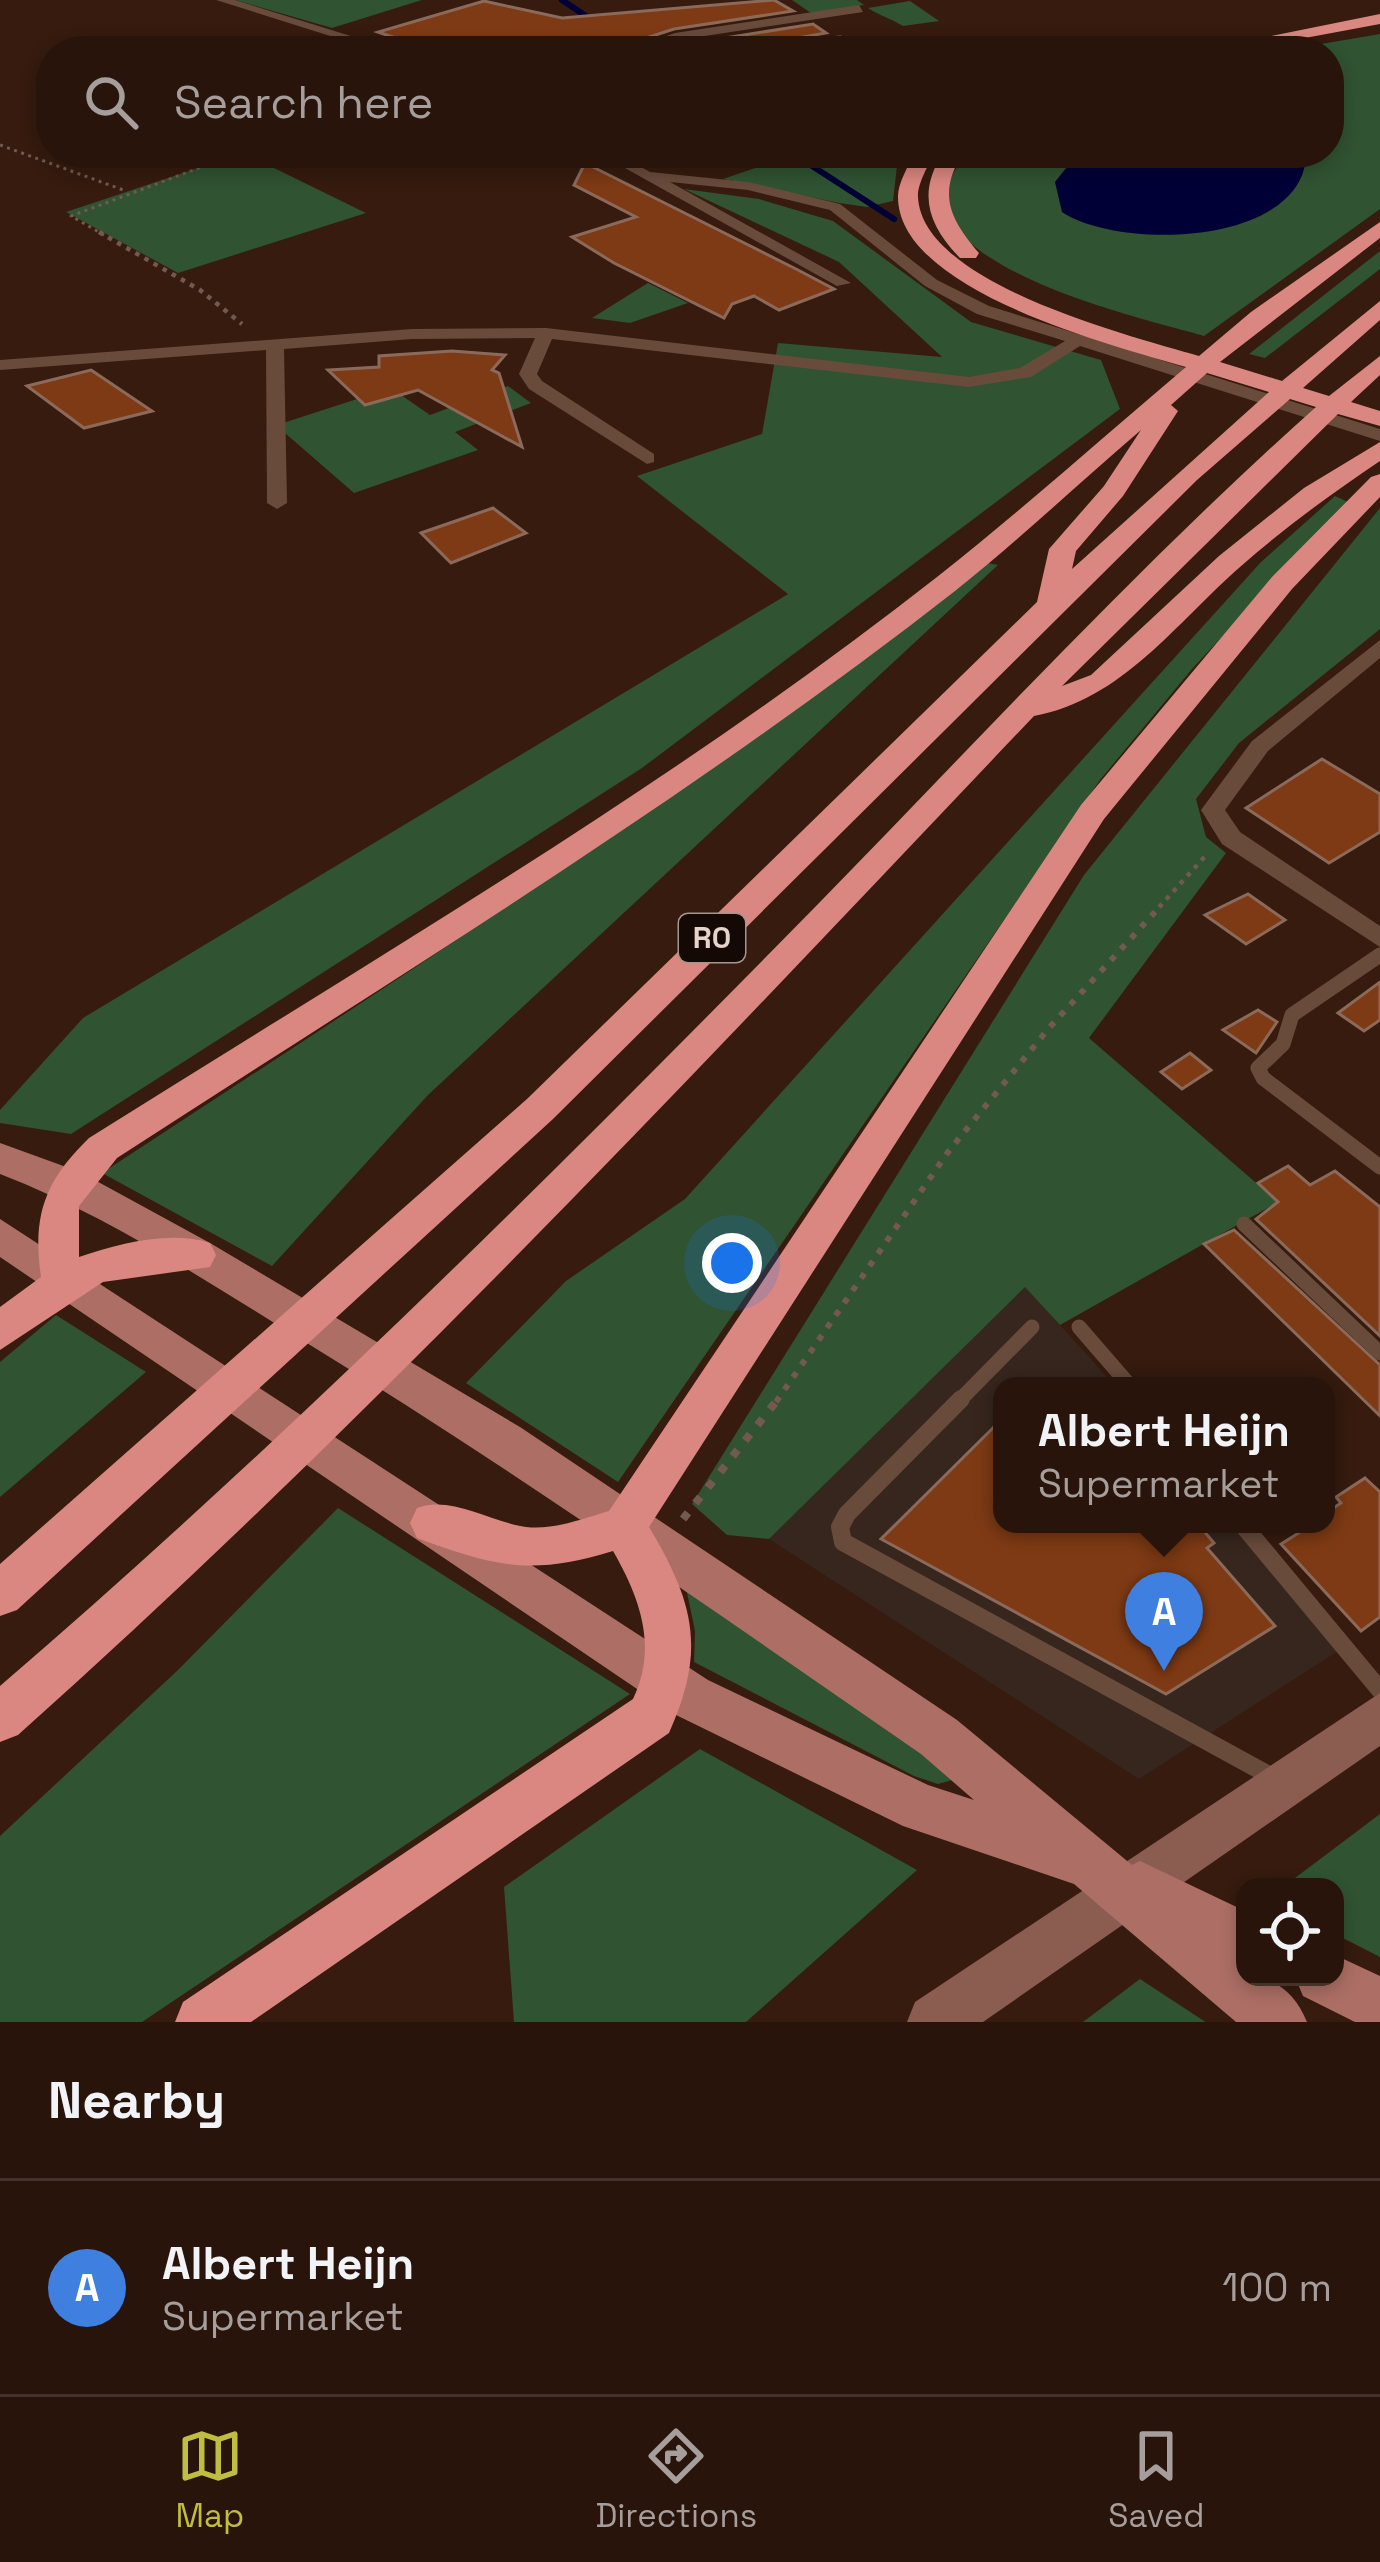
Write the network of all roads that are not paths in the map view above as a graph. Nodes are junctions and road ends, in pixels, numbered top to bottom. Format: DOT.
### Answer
graph roads {
  1 [pos="222,0"];
  2 [pos="859,9"];
  3 [pos="1380,20"];
  4 [pos="1380,31"];
  5 [pos="342,36"];
  6 [pos="682,36"];
  7 [pos="1291,36"];
  8 [pos="1344,37"];
  9 [pos="635,168"];
  10 [pos="915,168"];
  11 [pos="945,168"];
  12 [pos="651,176"];
  13 [pos="1380,228"];
  14 [pos="843,283"];
  15 [pos="1380,308"];
  16 [pos="546,333"];
  17 [pos="1077,341"];
  18 [pos="1133,343"];
  19 [pos="275,344"];
  20 [pos="1380,363"];
  21 [pos="0,365"];
  22 [pos="1179,388"];
  23 [pos="1380,403"];
  24 [pos="1380,419"];
  25 [pos="1380,435"];
  26 [pos="1380,450"];
  27 [pos="647,458"];
  28 [pos="1380,482"];
  29 [pos="277,502"];
  30 [pos="1050,605"];
  31 [pos="1380,647"];
  32 [pos="1020,713"];
  33 [pos="1380,938"];
  34 [pos="1380,955"];
  35 [pos="0,1158"];
  36 [pos="1380,1167"];
  37 [pos="66,1183"];
  38 [pos="1244,1224"];
  39 [pos="0,1235"];
  40 [pos="196,1255"];
  41 [pos="62,1280"];
  42 [pos="1032,1327"];
  43 [pos="1079,1327"];
  44 [pos="0,1332"];
  45 [pos="1380,1353"];
  46 [pos="1122,1377"];
  47 [pos="433,1523"];
  48 [pos="1247,1533"];
  49 [pos="638,1536"];
  50 [pos="0,1594"];
  51 [pos="669,1683"];
  52 [pos="1380,1690"];
  53 [pos="1380,1717"];
  54 [pos="0,1718"];
  55 [pos="1281,1785"];
  56 [pos="1089,1863"];
  57 [pos="1236,1935"];
  58 [pos="1341,1986"];
  59 [pos="1380,2005"];
  60 [pos="203,2022"];
  61 [pos="934,2022"];
  62 [pos="1279,2022"];
  1 -- 5 [label="street"];
  2 -- 6 [label="street"];
  3 -- 7 [label="highway"];
  4 -- 8 [label="highway"];
  9 -- 12 [label="street"];
  10 -- 18 [label="highway"];
  11 -- 18 [label="highway"];
  12 -- 14 [label="street"];
  12 -- 17 [label="street"];
  13 -- 22 [label="highway"];
  15 -- 30 [label="highway, R0"];
  16 -- 17 [label="street"];
  16 -- 19 [label="street"];
  16 -- 27 [label="street"];
  17 -- 18 [label="street"];
  18 -- 23 [label="highway"];
  18 -- 24 [label="highway"];
  18 -- 25 [label="street"];
  19 -- 21 [label="street"];
  19 -- 29 [label="street"];
  20 -- 32 [label="highway, R0"];
  22 -- 30 [label="highway"];
  22 -- 37 [label="highway"];
  26 -- 32 [label="highway"];
  28 -- 49 [label="highway"];
  30 -- 50 [label="highway, R0"];
  31 -- 33 [label="street"];
  32 -- 54 [label="highway, R0"];
  34 -- 36 [label="lane"];
  35 -- 37 [label="main road"];
  37 -- 40 [label="main road"];
  37 -- 41 [label="highway"];
  38 -- 45 [label="lane"];
  39 -- 41 [label="main road"];
  40 -- 41 [label="highway"];
  40 -- 49 [label="main road"];
  41 -- 44 [label="highway"];
  41 -- 47 [label="main road"];
  42 -- 55 [label="lane"];
  43 -- 46 [label="lane"];
  47 -- 49 [label="highway"];
  47 -- 51 [label="main road"];
  48 -- 52 [label="lane"];
  49 -- 51 [label="highway"];
  49 -- 56 [label="main road"];
  51 -- 56 [label="main road"];
  51 -- 60 [label="highway"];
  53 -- 55 [label="main road"];
  55 -- 61 [label="main road"];
  56 -- 57 [label="main road"];
  56 -- 62 [label="main road"];
  58 -- 59 [label="main road"];
}
